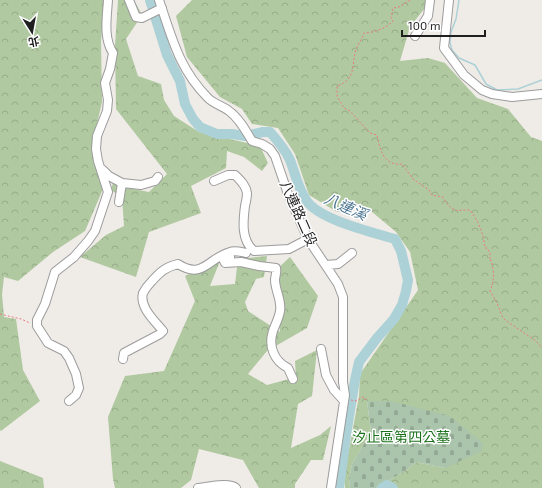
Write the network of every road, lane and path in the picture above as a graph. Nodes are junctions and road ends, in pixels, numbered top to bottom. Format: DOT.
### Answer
graph roads {
  1 [pos="108,0"];
  2 [pos="129,0"];
  3 [pos="410,0"];
  4 [pos="430,0"];
  5 [pos="449,0"];
  6 [pos="160,4"];
  7 [pos="415,36"];
  8 [pos="542,94"];
  9 [pos="100,166"];
  10 [pos="158,177"];
  11 [pos="214,181"];
  12 [pos="122,183"];
  13 [pos="119,202"];
  14 [pos="308,239"];
  15 [pos="250,252"];
  16 [pos="352,253"];
  17 [pos="326,265"];
  18 [pos="0,314"];
  19 [pos="36,326"];
  20 [pos="542,348"];
  21 [pos="321,349"];
  22 [pos="123,359"];
  23 [pos="293,379"];
  24 [pos="346,400"];
  25 [pos="69,401"];
  26 [pos="367,401"];
  27 [pos="198,488"];
  28 [pos="236,488"];
  29 [pos="331,488"];
  1 -- 9 [label="street"];
  2 -- 6 [label="street"];
  3 -- 20 [label="path"];
  4 -- 7 [label="street"];
  5 -- 8 [label="street"];
  6 -- 14 [label="street, 八連路二段"];
  9 -- 12 [label="street"];
  9 -- 19 [label="street"];
  10 -- 12 [label="street"];
  11 -- 15 [label="street"];
  12 -- 13 [label="street"];
  14 -- 15 [label="street"];
  14 -- 17 [label="street, 八連路二段"];
  15 -- 22 [label="street"];
  15 -- 23 [label="street"];
  16 -- 17 [label="street"];
  17 -- 24 [label="street, 八連路二段"];
  18 -- 19 [label="path"];
  19 -- 25 [label="street"];
  21 -- 24 [label="street"];
  24 -- 26 [label="path"];
  24 -- 29 [label="street, 八連路二段"];
  27 -- 28 [label="street"];
}
